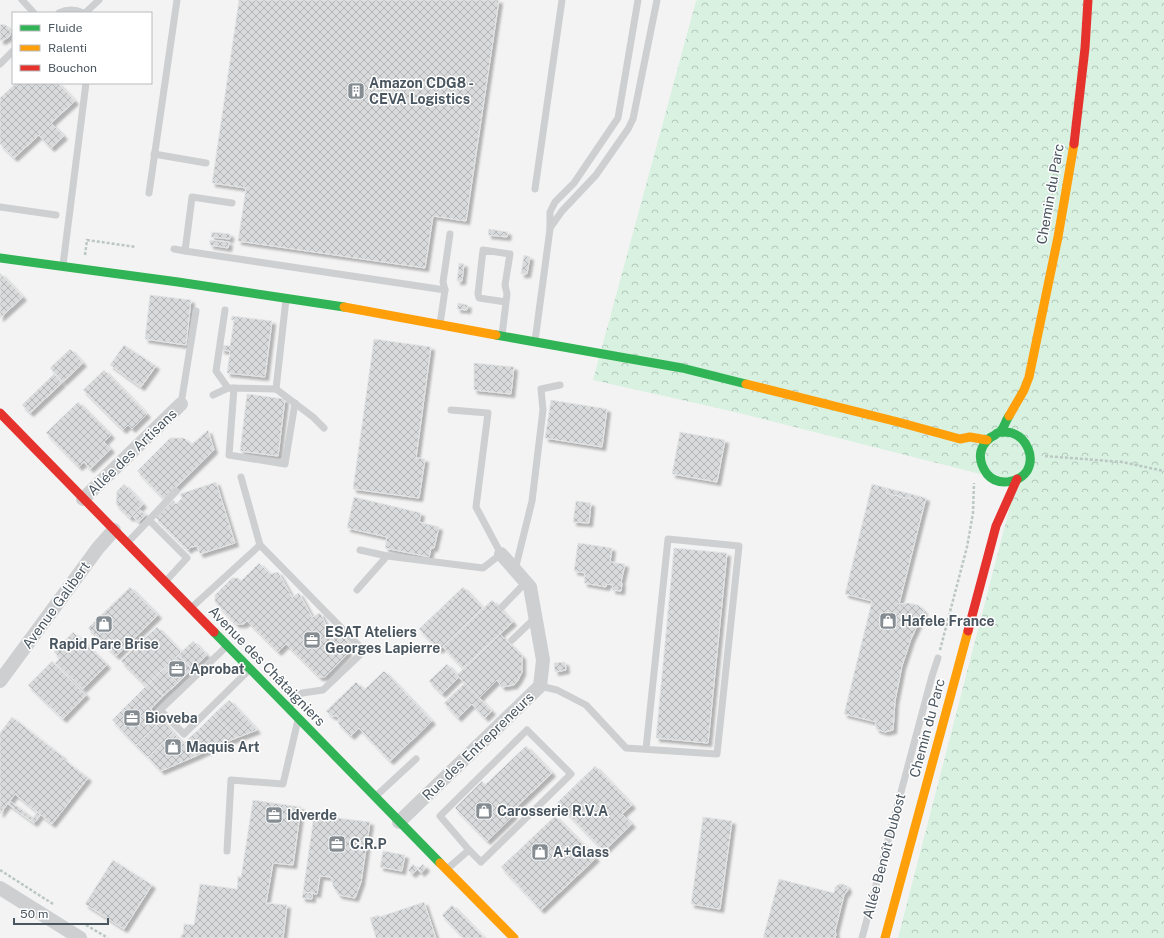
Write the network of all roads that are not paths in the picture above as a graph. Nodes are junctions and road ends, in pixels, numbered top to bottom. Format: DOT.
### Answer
graph roads {
  1 [pos="22,0"];
  2 [pos="99,0"];
  3 [pos="177,0"];
  4 [pos="562,0"];
  5 [pos="638,0"];
  6 [pos="657,0"];
  7 [pos="1088,0"];
  8 [pos="33,12"];
  9 [pos="62,12"];
  10 [pos="82,12"];
  11 [pos="85,12"];
  12 [pos="12,52"];
  13 [pos="0,64"];
  14 [pos="86,84"];
  15 [pos="154,154"];
  16 [pos="206,163"];
  17 [pos="535,189"];
  18 [pos="149,193"];
  19 [pos="232,202"];
  20 [pos="0,206"];
  21 [pos="56,215"];
  22 [pos="550,229"];
  23 [pos="450,234"];
  24 [pos="174,249"];
  25 [pos="185,251"];
  26 [pos="0,258"];
  27 [pos="63,267"];
  28 [pos="445,290"];
  29 [pos="286,299"];
  30 [pos="506,302"];
  31 [pos="196,310"];
  32 [pos="225,310"];
  33 [pos="440,325"];
  34 [pos="502,335"];
  35 [pos="535,341"];
  36 [pos="560,385"];
  37 [pos="231,388"];
  38 [pos="276,389"];
  39 [pos="1024,390"];
  40 [pos="212,396"];
  41 [pos="295,403"];
  42 [pos="181,404"];
  43 [pos="1023,406"];
  44 [pos="451,410"];
  45 [pos="0,413"];
  46 [pos="324,428"];
  47 [pos="1000,432"];
  48 [pos="987,440"];
  49 [pos="241,477"];
  50 [pos="991,478"];
  51 [pos="1017,479"];
  52 [pos="176,491"];
  53 [pos="994,492"];
  54 [pos="83,499"];
  55 [pos="995,505"];
  56 [pos="149,520"];
  57 [pos="996,526"];
  58 [pos="114,530"];
  59 [pos="126,543"];
  60 [pos="260,545"];
  61 [pos="360,550"];
  62 [pos="502,554"];
  63 [pos="387,556"];
  64 [pos="515,570"];
  65 [pos="165,582"];
  66 [pos="526,582"];
  67 [pos="357,590"];
  68 [pos="502,607"];
  69 [pos="191,608"];
  70 [pos="536,618"];
  71 [pos="512,640"];
  72 [pos="227,646"];
  73 [pos="938,658"];
  74 [pos="250,669"];
  75 [pos="0,681"];
  76 [pos="540,686"];
  77 [pos="288,708"];
  78 [pos="298,718"];
  79 [pos="646,749"];
  80 [pos="416,759"];
  81 [pos="375,797"];
  82 [pos="399,822"];
  83 [pos="469,850"];
  84 [pos="227,851"];
  85 [pos="447,870"];
  86 [pos="0,888"];
  87 [pos="80,938"];
  88 [pos="514,938"];
  89 [pos="862,938"];
  90 [pos="885,938"];
  1 -- 8 [label="lane"];
  2 -- 11 [label="lane"];
  3 -- 15 [label="lane"];
  4 -- 17 [label="lane"];
  5 -- 22 [label="lane"];
  6 -- 22 [label="lane"];
  7 -- 39 [label="street, Chemin du Parc"];
  9 -- 10 [label="lane"];
  12 -- 13 [label="lane"];
  14 -- 27 [label="lane"];
  15 -- 16 [label="lane"];
  15 -- 18 [label="lane"];
  19 -- 25 [label="lane"];
  20 -- 21 [label="lane"];
  22 -- 35 [label="lane"];
  23 -- 28 [label="lane"];
  24 -- 25 [label="lane"];
  25 -- 28 [label="lane"];
  26 -- 27 [label="street"];
  27 -- 29 [label="street"];
  28 -- 33 [label="lane"];
  29 -- 33 [label="street"];
  29 -- 38 [label="lane"];
  30 -- 30 [label="lane"];
  30 -- 34 [label="lane"];
  31 -- 42 [label="lane"];
  32 -- 37 [label="lane"];
  33 -- 34 [label="street"];
  34 -- 35 [label="street"];
  35 -- 48 [label="street"];
  36 -- 64 [label="lane"];
  37 -- 38 [label="lane"];
  37 -- 40 [label="lane"];
  37 -- 41 [label="lane"];
  38 -- 41 [label="lane"];
  39 -- 43 [label="street"];
  39 -- 47 [label="street"];
  41 -- 46 [label="lane"];
  42 -- 54 [label="street, Allée des Artisans"];
  44 -- 62 [label="lane"];
  45 -- 54 [label="street, Avenue des Châtaigniers"];
  47 -- 48 [label="street"];
  47 -- 51 [label="street"];
  48 -- 50 [label="street"];
  49 -- 60 [label="lane"];
  50 -- 51 [label="street"];
  50 -- 53 [label="street"];
  51 -- 57 [label="street"];
  52 -- 56 [label="lane"];
  54 -- 58 [label="street, Avenue des Châtaigniers"];
  55 -- 57 [label="street"];
  56 -- 59 [label="lane"];
  56 -- 65 [label="lane"];
  57 -- 90 [label="street, Chemin du Parc"];
  58 -- 59 [label="street, Avenue des Châtaigniers"];
  58 -- 75 [label="street, Avenue Galibert"];
  59 -- 65 [label="street, Avenue des Châtaigniers"];
  60 -- 69 [label="lane"];
  60 -- 77 [label="lane"];
  61 -- 63 [label="lane"];
  62 -- 63 [label="lane"];
  62 -- 64 [label="street, Rue des Entrepreneurs"];
  63 -- 67 [label="lane"];
  64 -- 66 [label="street, Rue des Entrepreneurs"];
  65 -- 69 [label="street, Avenue des Châtaigniers"];
  66 -- 68 [label="lane"];
  66 -- 70 [label="street, Rue des Entrepreneurs"];
  69 -- 72 [label="street, Avenue des Châtaigniers"];
  70 -- 71 [label="lane"];
  70 -- 76 [label="street, Rue des Entrepreneurs"];
  72 -- 74 [label="street, Avenue des Châtaigniers"];
  72 -- 74 [label="lane"];
  73 -- 89 [label="lane, Allée Benoît Dubost"];
  74 -- 77 [label="street, Avenue des Châtaigniers"];
  76 -- 79 [label="lane"];
  76 -- 82 [label="street, Rue des Entrepreneurs"];
  77 -- 78 [label="street, Avenue des Châtaigniers"];
  78 -- 81 [label="street, Avenue des Châtaigniers"];
  78 -- 84 [label="lane"];
  79 -- 79 [label="lane"];
  80 -- 81 [label="lane"];
  81 -- 82 [label="street, Avenue des Châtaigniers"];
  82 -- 85 [label="street, Avenue des Châtaigniers"];
  83 -- 83 [label="lane"];
  83 -- 85 [label="lane"];
  85 -- 88 [label="street, Avenue des Châtaigniers"];
  86 -- 87 [label="street"];
}
